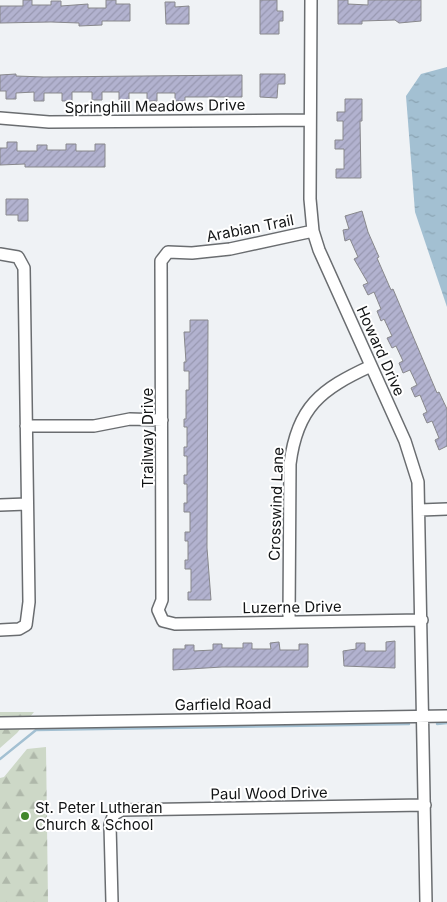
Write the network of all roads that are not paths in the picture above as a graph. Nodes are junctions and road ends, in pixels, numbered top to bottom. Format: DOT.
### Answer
graph roads {
  1 [pos="311,0"];
  2 [pos="0,118"];
  3 [pos="310,120"];
  4 [pos="313,231"];
  5 [pos="0,254"];
  6 [pos="164,255"];
  7 [pos="371,366"];
  8 [pos="162,420"];
  9 [pos="26,426"];
  10 [pos="0,504"];
  11 [pos="28,504"];
  12 [pos="447,509"];
  13 [pos="420,510"];
  14 [pos="422,620"];
  15 [pos="163,621"];
  16 [pos="289,621"];
  17 [pos="0,630"];
  18 [pos="423,716"];
  19 [pos="447,716"];
  20 [pos="0,723"];
  21 [pos="425,805"];
  22 [pos="112,902"];
  23 [pos="426,902"];
  1 -- 3 [label="street, Howard Drive"];
  2 -- 3 [label="street, Springhill Meadows Drive"];
  3 -- 4 [label="street, Howard Drive"];
  4 -- 6 [label="street, Arabian Trail"];
  4 -- 7 [label="street, Howard Drive"];
  5 -- 9 [label="street"];
  6 -- 8 [label="street, Trailway Drive"];
  7 -- 13 [label="street, Howard Drive"];
  7 -- 16 [label="street, Crosswind Lane"];
  8 -- 9 [label="street"];
  8 -- 15 [label="street, Trailway Drive"];
  9 -- 11 [label="street"];
  10 -- 11 [label="street"];
  11 -- 17 [label="street"];
  12 -- 13 [label="street"];
  13 -- 14 [label="street, Howard Drive"];
  14 -- 16 [label="street, Luzerne Drive"];
  14 -- 18 [label="street, Howard Drive"];
  15 -- 16 [label="street, Luzerne Drive"];
  18 -- 19 [label="street, Garfield Road"];
  18 -- 20 [label="street, Garfield Road"];
  18 -- 21 [label="street, Howard Drive"];
  21 -- 22 [label="street, Paul Wood Drive"];
  21 -- 23 [label="street, Howard Drive"];
}
